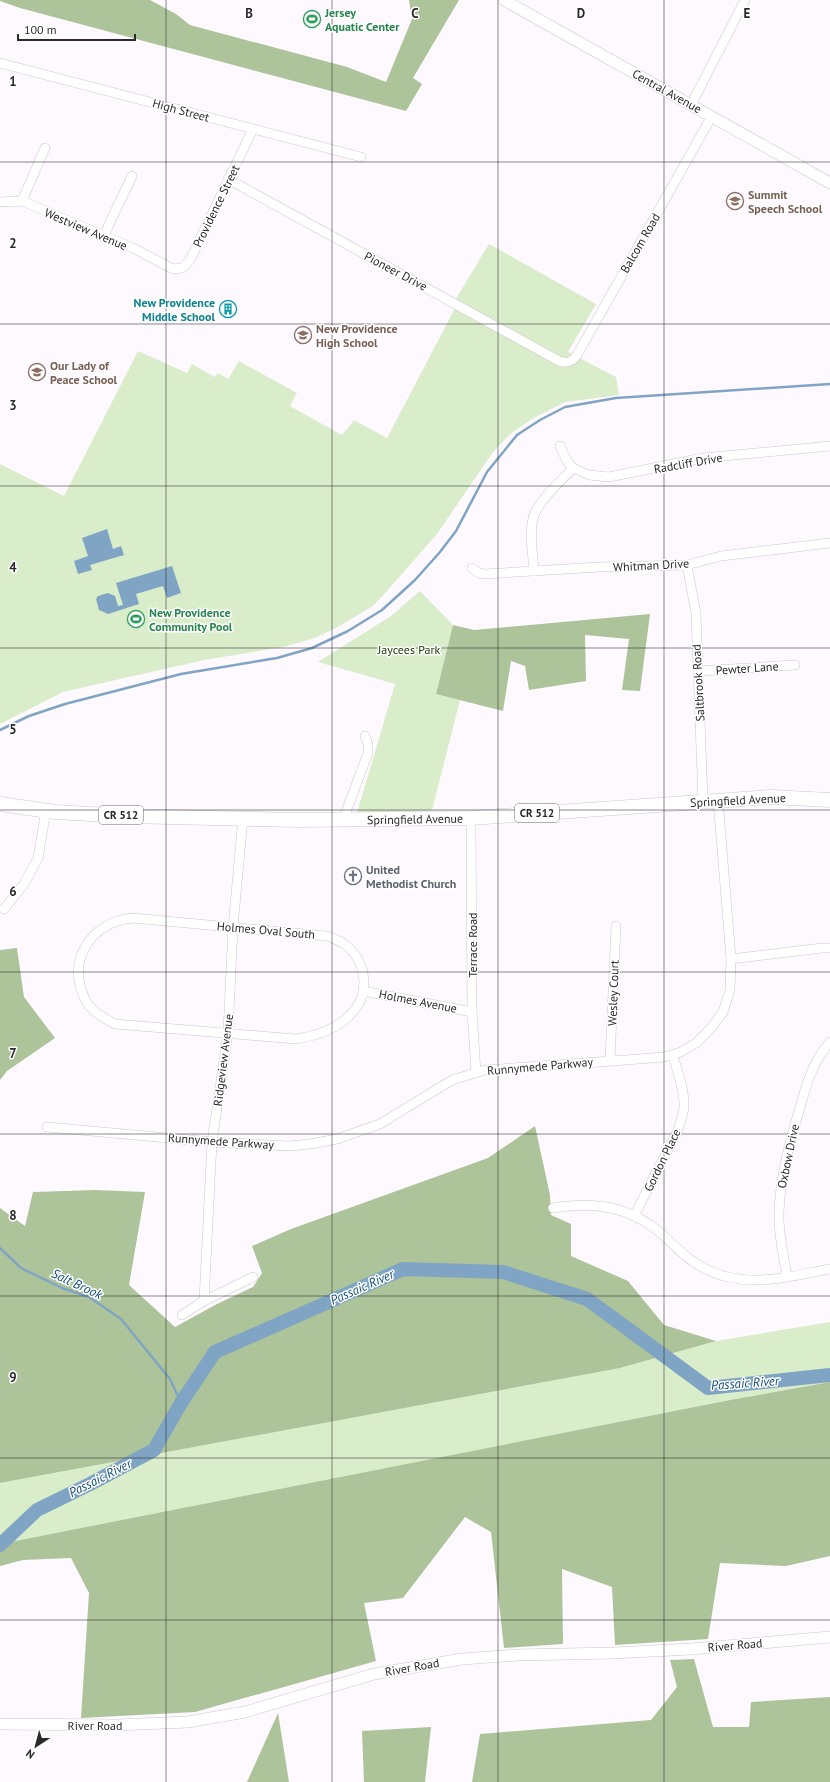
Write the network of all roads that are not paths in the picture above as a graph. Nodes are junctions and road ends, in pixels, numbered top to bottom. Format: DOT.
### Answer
graph roads {
  1 [pos="504,0"];
  2 [pos="745,0"];
  3 [pos="0,63"];
  4 [pos="691,105"];
  5 [pos="712,116"];
  6 [pos="253,129"];
  7 [pos="45,148"];
  8 [pos="361,157"];
  9 [pos="132,176"];
  10 [pos="228,179"];
  11 [pos="830,182"];
  12 [pos="22,201"];
  13 [pos="0,202"];
  14 [pos="102,237"];
  15 [pos="169,268"];
  16 [pos="563,363"];
  17 [pos="560,446"];
  18 [pos="830,446"];
  19 [pos="573,468"];
  20 [pos="830,543"];
  21 [pos="687,565"];
  22 [pos="472,568"];
  23 [pos="534,570"];
  24 [pos="795,665"];
  25 [pos="699,671"];
  26 [pos="365,736"];
  27 [pos="718,800"];
  28 [pos="830,800"];
  29 [pos="703,802"];
  30 [pos="0,804"];
  31 [pos="46,810"];
  32 [pos="243,818"];
  33 [pos="471,818"];
  34 [pos="344,819"];
  35 [pos="4,909"];
  36 [pos="616,926"];
  37 [pos="233,927"];
  38 [pos="830,948"];
  39 [pos="731,959"];
  40 [pos="363,991"];
  41 [pos="472,1012"];
  42 [pos="228,1033"];
  43 [pos="830,1042"];
  44 [pos="673,1055"];
  45 [pos="610,1060"];
  46 [pos="476,1072"];
  47 [pos="47,1127"];
  48 [pos="212,1142"];
  49 [pos="553,1208"];
  50 [pos="634,1216"];
  51 [pos="830,1269"];
  52 [pos="253,1277"];
  53 [pos="787,1277"];
  54 [pos="204,1301"];
  55 [pos="182,1315"];
  56 [pos="830,1637"];
  57 [pos="0,1724"];
  1 -- 4 [label="street, Central Avenue"];
  2 -- 4 [label="street"];
  3 -- 6 [label="street, High Street"];
  4 -- 5 [label="street, Central Avenue"];
  5 -- 11 [label="street, Central Avenue"];
  5 -- 16 [label="street, Balcom Road"];
  6 -- 8 [label="street, High Street"];
  6 -- 10 [label="street, Providence Street"];
  7 -- 12 [label="street"];
  9 -- 14 [label="street"];
  10 -- 15 [label="street, Providence Street"];
  10 -- 16 [label="street, Pioneer Drive"];
  12 -- 13 [label="street, Westview Avenue"];
  12 -- 14 [label="street, Westview Avenue"];
  14 -- 15 [label="street, Westview Avenue"];
  17 -- 19 [label="street"];
  18 -- 19 [label="street, Radcliff Drive"];
  19 -- 23 [label="street"];
  20 -- 21 [label="street, Whitman Drive"];
  21 -- 23 [label="street, Whitman Drive"];
  21 -- 25 [label="street, Saltbrook Road"];
  22 -- 23 [label="street, Whitman Drive"];
  24 -- 25 [label="street, Pewter Lane"];
  25 -- 29 [label="street, Saltbrook Road"];
  26 -- 34 [label="street"];
  27 -- 28 [label="main road, Springfield Avenue / CR 512"];
  27 -- 29 [label="main road, Springfield Avenue / CR 512"];
  27 -- 39 [label="street, Runnymede Parkway"];
  29 -- 33 [label="main road, Springfield Avenue / CR 512"];
  30 -- 31 [label="main road, Springfield Avenue / CR 512"];
  31 -- 32 [label="main road, Springfield Avenue / CR 512"];
  31 -- 35 [label="street"];
  32 -- 34 [label="main road, Springfield Avenue / CR 512"];
  32 -- 37 [label="street, Ridgeview Avenue"];
  33 -- 34 [label="main road, Springfield Avenue / CR 512"];
  33 -- 41 [label="street, Terrace Road"];
  36 -- 45 [label="street, Wesley Court"];
  37 -- 40 [label="street, Holmes Oval South"];
  37 -- 42 [label="street, Ridgeview Avenue"];
  37 -- 42 [label="street, Holmes Oval South"];
  38 -- 39 [label="street"];
  39 -- 44 [label="street, Runnymede Parkway"];
  40 -- 41 [label="street, Holmes Avenue"];
  40 -- 42 [label="street, Holmes Oval South"];
  41 -- 46 [label="street, Terrace Road"];
  42 -- 48 [label="street, Ridgeview Avenue"];
  43 -- 53 [label="street, Oxbow Drive"];
  44 -- 45 [label="street, Runnymede Parkway"];
  44 -- 50 [label="street, Gordon Place"];
  45 -- 46 [label="street, Runnymede Parkway"];
  46 -- 48 [label="street, Runnymede Parkway"];
  47 -- 48 [label="street, Runnymede Parkway"];
  48 -- 54 [label="street, Ridgeview Avenue"];
  49 -- 50 [label="street"];
  50 -- 53 [label="street"];
  51 -- 53 [label="street"];
  52 -- 54 [label="street"];
  54 -- 55 [label="street"];
  56 -- 57 [label="street, River Road"];
}
